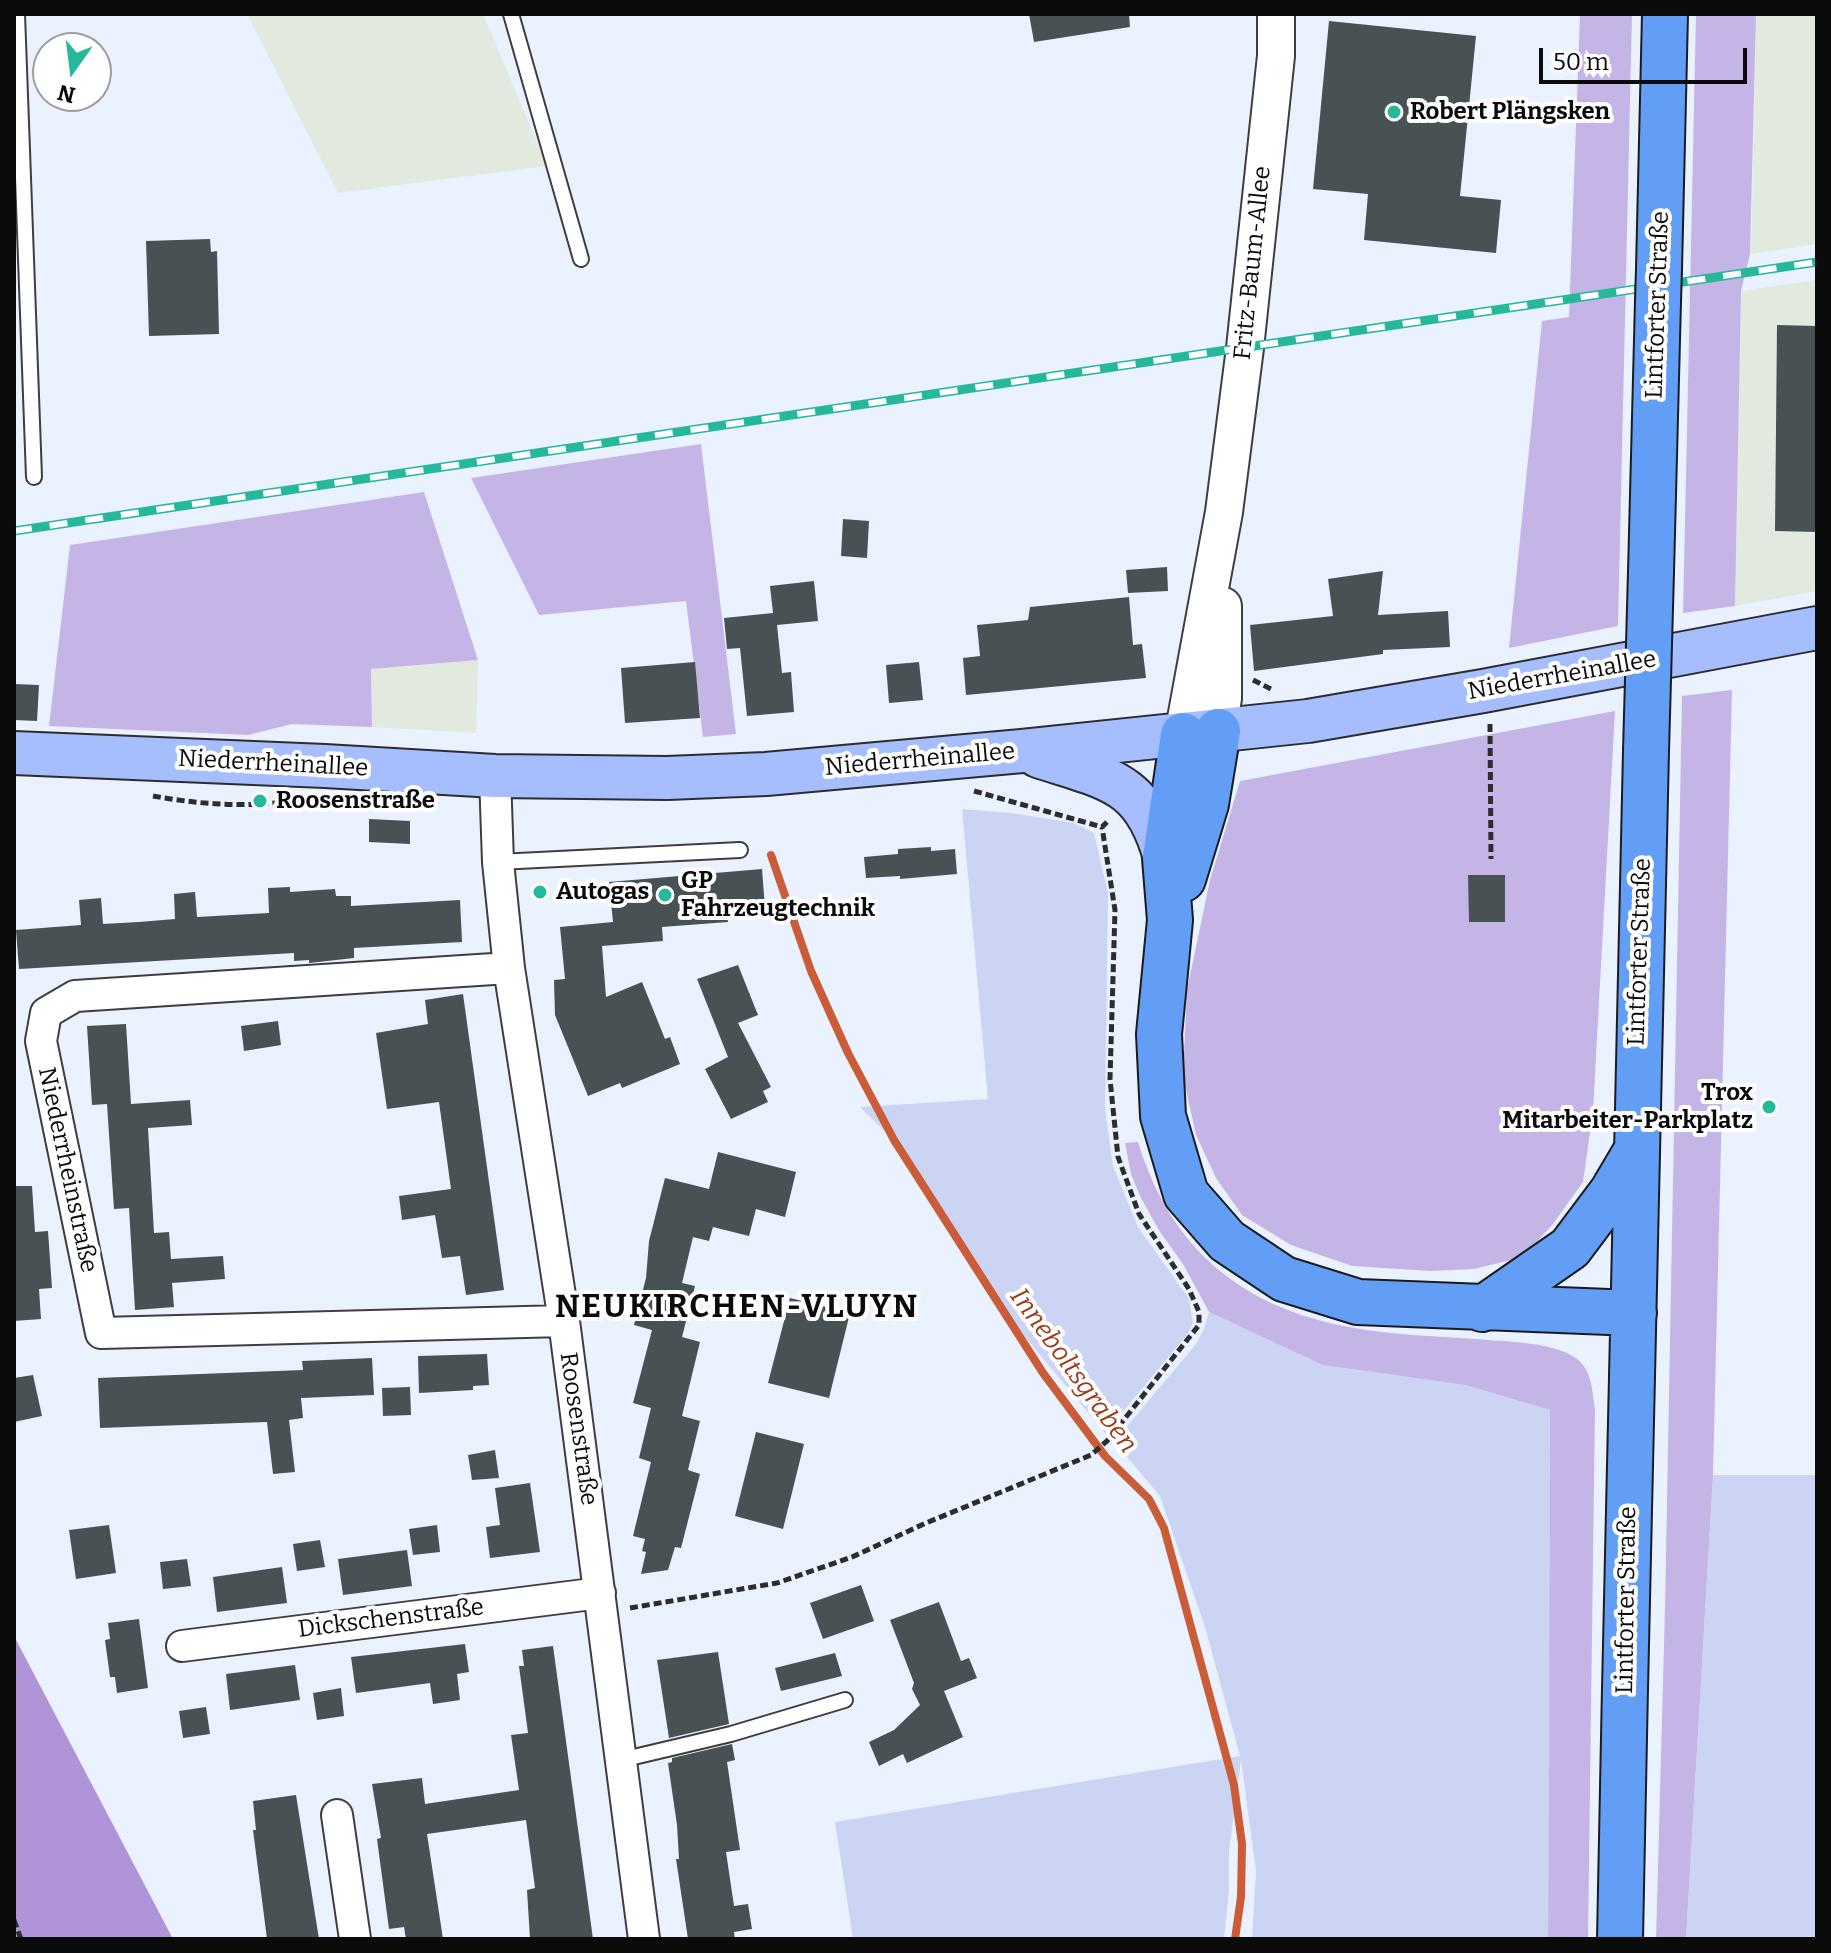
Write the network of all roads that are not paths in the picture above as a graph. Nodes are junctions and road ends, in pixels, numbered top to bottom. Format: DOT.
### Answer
graph roads {
  1 [pos="17,14"];
  2 [pos="511,14"];
  3 [pos="1276,14"];
  4 [pos="1665,14"];
  5 [pos="19,229"];
  6 [pos="581,259"];
  7 [pos="34,477"];
  8 [pos="1817,628"];
  9 [pos="1200,733"];
  10 [pos="1022,751"];
  11 [pos="14,753"];
  12 [pos="495,776"];
  13 [pos="740,850"];
  14 [pos="1165,858"];
  15 [pos="498,862"];
  16 [pos="1170,920"];
  17 [pos="509,968"];
  18 [pos="1635,1153"];
  19 [pos="1482,1309"];
  20 [pos="1634,1313"];
  21 [pos="564,1321"];
  22 [pos="602,1602"];
  23 [pos="182,1646"];
  24 [pos="845,1700"];
  25 [pos="621,1760"];
  26 [pos="337,1815"];
  27 [pos="355,1939"];
  28 [pos="644,1939"];
  29 [pos="1620,1939"];
  1 -- 5 [label="lane"];
  2 -- 6 [label="lane"];
  3 -- 9 [label="street, Fritz-Baum-Allee"];
  4 -- 18 [label="main road, Lintforter Straße, bridge"];
  5 -- 7 [label="lane"];
  8 -- 9 [label="main road, Niederrheinallee"];
  9 -- 10 [label="main road, Niederrheinallee"];
  9 -- 14 [label="main road"];
  9 -- 16 [label="main road"];
  10 -- 12 [label="main road, Niederrheinallee"];
  10 -- 14 [label="main road"];
  11 -- 12 [label="main road, Niederrheinallee"];
  12 -- 15 [label="street, Roosenstraße"];
  13 -- 15 [label="lane"];
  14 -- 16 [label="main road"];
  15 -- 17 [label="street, Roosenstraße"];
  16 -- 19 [label="main road"];
  17 -- 21 [label="street, Roosenstraße"];
  17 -- 21 [label="street, Niederrheinstraße"];
  18 -- 19 [label="main road"];
  18 -- 20 [label="main road, Lintforter Straße"];
  19 -- 20 [label="main road"];
  20 -- 29 [label="main road, Lintforter Straße"];
  21 -- 22 [label="street, Roosenstraße"];
  22 -- 23 [label="street, Dickschenstraße"];
  22 -- 25 [label="street, Roosenstraße"];
  24 -- 25 [label="lane"];
  25 -- 28 [label="street, Roosenstraße"];
  26 -- 27 [label="street"];
}
